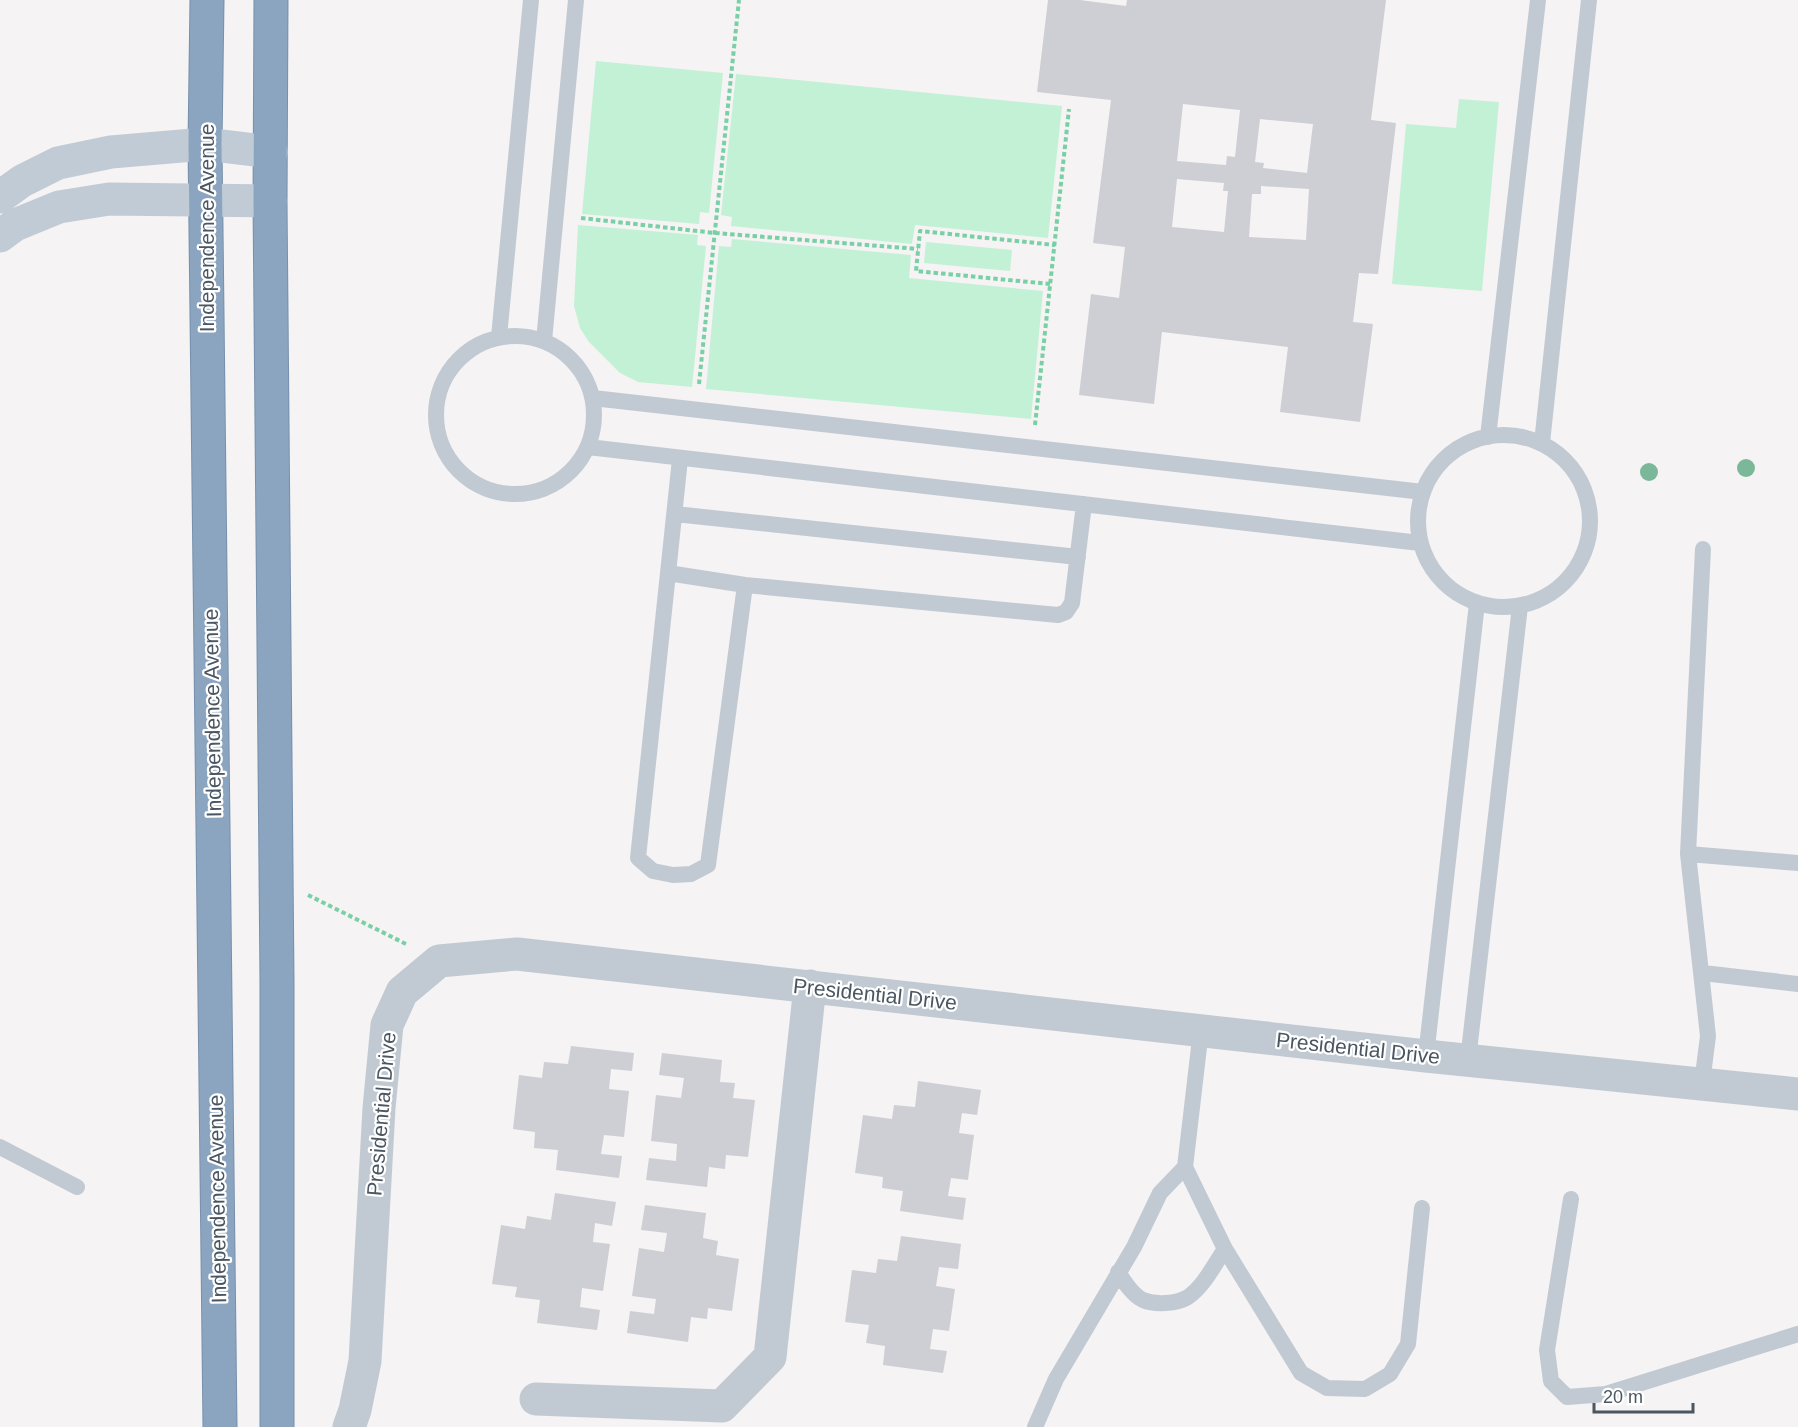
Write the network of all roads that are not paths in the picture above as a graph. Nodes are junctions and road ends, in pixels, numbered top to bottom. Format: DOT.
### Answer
graph roads {
  1 [pos="207,0"];
  2 [pos="272,0"];
  3 [pos="531,0"];
  4 [pos="576,0"];
  5 [pos="1538,0"];
  6 [pos="1589,0"];
  7 [pos="205,144"];
  8 [pos="271,152"];
  9 [pos="0,196"];
  10 [pos="206,200"];
  11 [pos="270,201"];
  12 [pos="0,236"];
  13 [pos="499,337"];
  14 [pos="544,341"];
  15 [pos="593,398"];
  16 [pos="1488,437"];
  17 [pos="1542,443"];
  18 [pos="588,447"];
  19 [pos="680,459"];
  20 [pos="1423,492"];
  21 [pos="1084,504"];
  22 [pos="675,514"];
  23 [pos="1420,543"];
  24 [pos="1703,549"];
  25 [pos="1078,557"];
  26 [pos="669,573"];
  27 [pos="745,585"];
  28 [pos="1477,603"];
  29 [pos="1520,606"];
  30 [pos="1688,854"];
  31 [pos="1798,863"];
  32 [pos="1703,974"];
  33 [pos="1798,984"];
  34 [pos="810,986"];
  35 [pos="1201,1030"];
  36 [pos="1426,1056"];
  37 [pos="1468,1060"];
  38 [pos="1702,1083"];
  39 [pos="1798,1094"];
  40 [pos="0,1147"];
  41 [pos="1185,1167"];
  42 [pos="77,1187"];
  43 [pos="1571,1199"];
  44 [pos="1422,1208"];
  45 [pos="1225,1249"];
  46 [pos="1118,1272"];
  47 [pos="1798,1334"];
  48 [pos="536,1399"];
  49 [pos="220,1427"];
  50 [pos="277,1427"];
  51 [pos="349,1427"];
  52 [pos="1035,1427"];
  1 -- 7 [label="highway, Independence Avenue"];
  2 -- 8 [label="highway"];
  3 -- 13 [label="lane"];
  4 -- 14 [label="lane"];
  5 -- 16 [label="lane"];
  6 -- 17 [label="lane"];
  7 -- 8 [label="street"];
  7 -- 9 [label="street"];
  7 -- 10 [label="highway, Independence Avenue"];
  8 -- 11 [label="highway"];
  10 -- 11 [label="street"];
  10 -- 12 [label="street"];
  10 -- 49 [label="highway, Independence Avenue"];
  11 -- 50 [label="highway"];
  13 -- 14 [label="lane"];
  13 -- 18 [label="lane"];
  14 -- 15 [label="lane"];
  15 -- 18 [label="lane"];
  15 -- 20 [label="lane"];
  16 -- 17 [label="lane"];
  16 -- 20 [label="lane"];
  17 -- 29 [label="lane"];
  18 -- 19 [label="lane"];
  19 -- 21 [label="lane"];
  19 -- 22 [label="lane"];
  20 -- 23 [label="lane"];
  21 -- 23 [label="lane"];
  21 -- 25 [label="lane"];
  22 -- 25 [label="lane"];
  22 -- 26 [label="lane"];
  23 -- 28 [label="lane"];
  24 -- 30 [label="lane"];
  25 -- 27 [label="lane"];
  26 -- 27 [label="lane"];
  26 -- 27 [label="lane"];
  28 -- 29 [label="lane"];
  28 -- 36 [label="lane"];
  29 -- 37 [label="lane"];
  30 -- 31 [label="lane"];
  30 -- 32 [label="lane"];
  32 -- 33 [label="lane"];
  32 -- 38 [label="lane"];
  34 -- 35 [label="street, Presidential Drive"];
  34 -- 48 [label="street"];
  34 -- 51 [label="street, Presidential Drive"];
  35 -- 36 [label="street, Presidential Drive"];
  35 -- 41 [label="lane"];
  36 -- 37 [label="street, Presidential Drive"];
  37 -- 38 [label="street, Presidential Drive"];
  38 -- 39 [label="street, Presidential Drive"];
  40 -- 42 [label="lane"];
  41 -- 45 [label="lane"];
  41 -- 46 [label="lane"];
  43 -- 47 [label="lane"];
  44 -- 45 [label="lane"];
  45 -- 46 [label="lane"];
  46 -- 52 [label="lane"];
}
